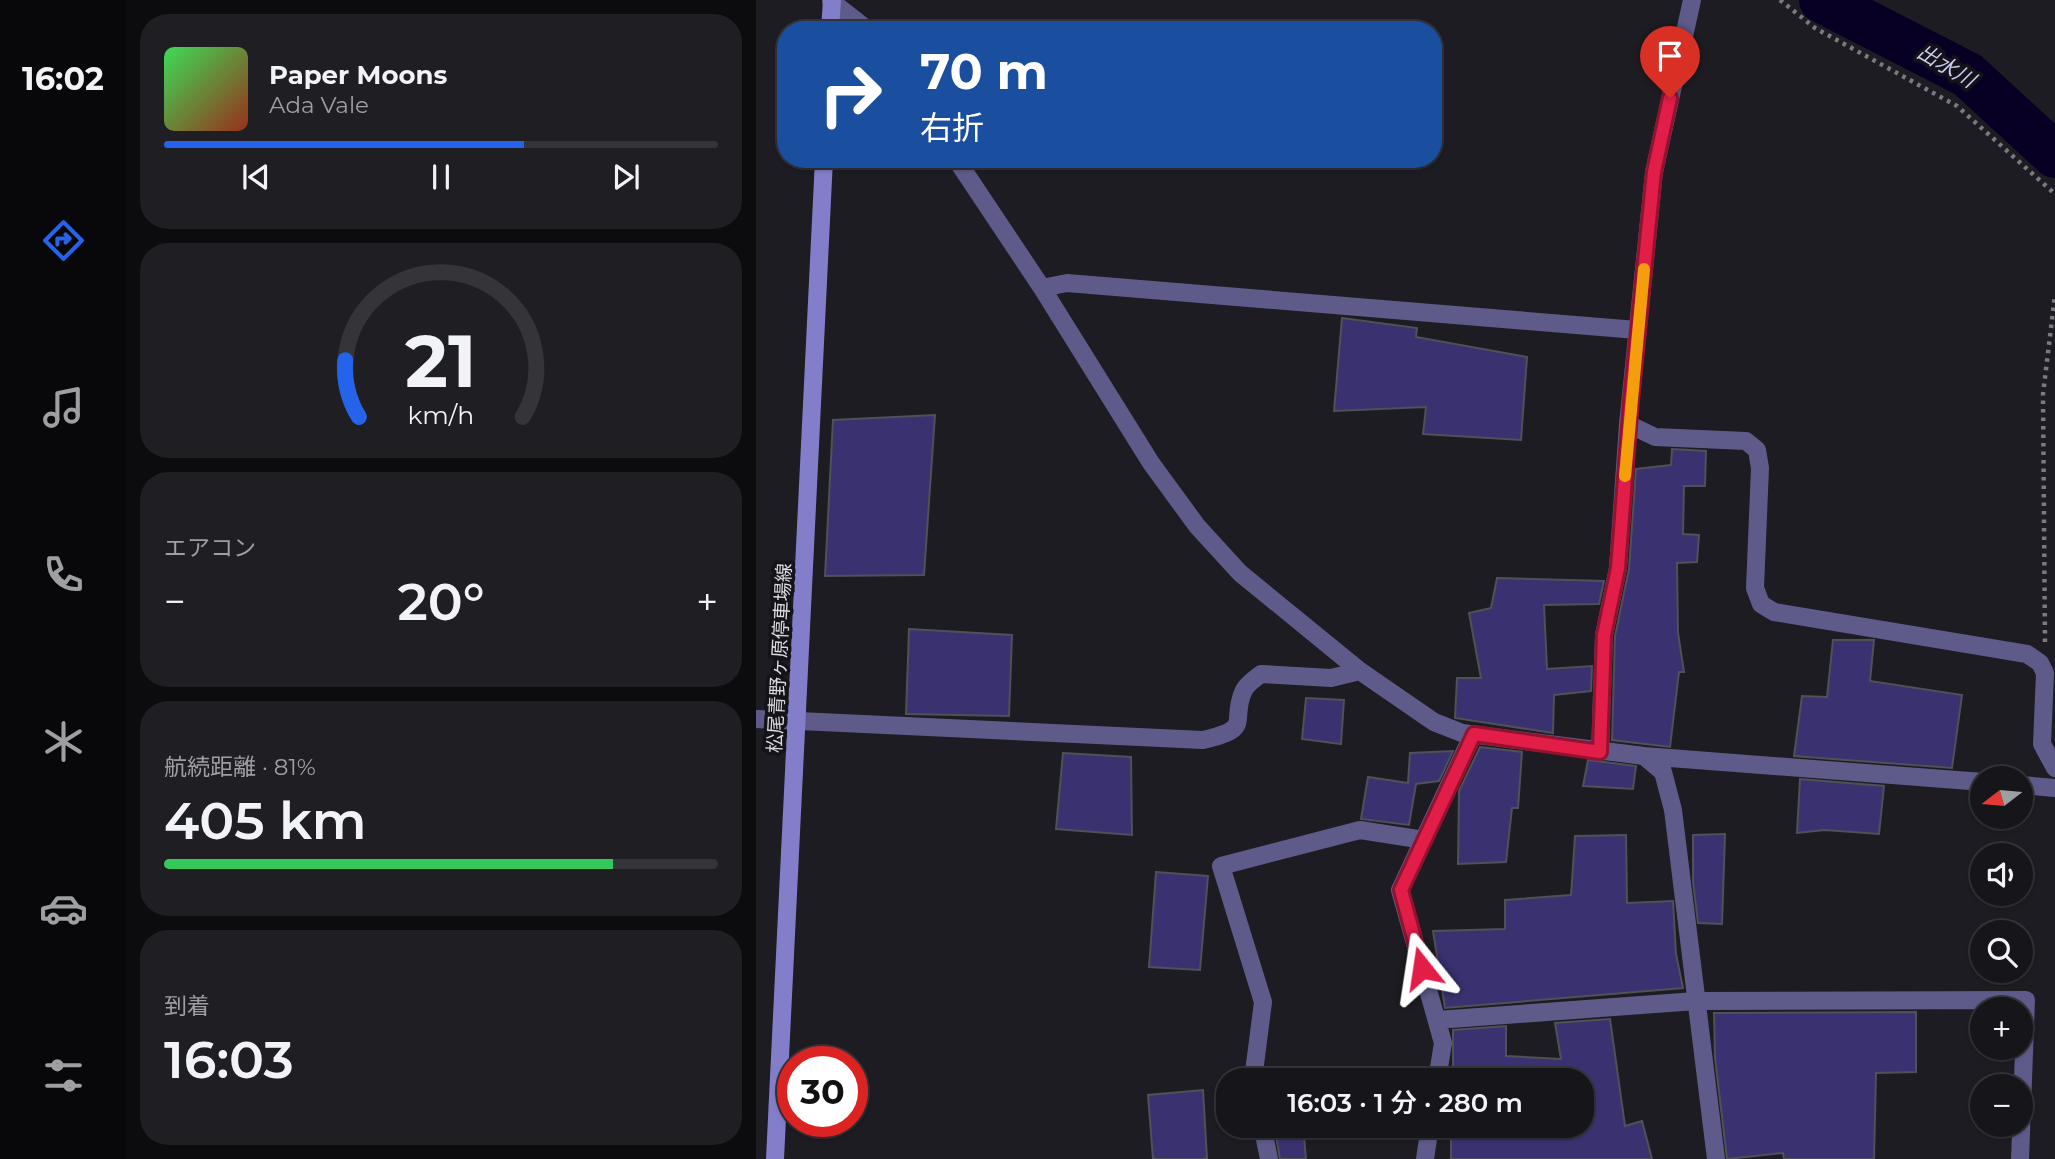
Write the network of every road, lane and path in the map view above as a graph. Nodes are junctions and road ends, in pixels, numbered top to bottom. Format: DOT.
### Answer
graph roads {
  1 [pos="1692,0"];
  2 [pos="1780,0"];
  3 [pos="831,1"];
  4 [pos="830,21"];
  5 [pos="857,21"];
  6 [pos="824,168"];
  7 [pos="962,168"];
  8 [pos="2055,194"];
  9 [pos="1042,288"];
  10 [pos="2055,295"];
  11 [pos="1637,330"];
  12 [pos="1629,424"];
  13 [pos="2040,663"];
  14 [pos="1360,671"];
  15 [pos="756,719"];
  16 [pos="797,722"];
  17 [pos="1474,734"];
  18 [pos="1600,752"];
  19 [pos="1644,756"];
  20 [pos="2055,768"];
  21 [pos="1970,781"];
  22 [pos="2034,786"];
  23 [pos="2055,788"];
  24 [pos="1424,840"];
  25 [pos="1696,1001"];
  26 [pos="1437,1020"];
  27 [pos="1255,1068"];
  28 [pos="1439,1068"];
  29 [pos="1265,1138"];
  30 [pos="1428,1138"];
  31 [pos="775,1159"];
  32 [pos="1269,1159"];
  33 [pos="1425,1159"];
  34 [pos="1716,1159"];
  35 [pos="2020,1159"];
  1 -- 11 [label="street"];
  2 -- 8 [label="path"];
  3 -- 4 [label="main road"];
  3 -- 5 [label="street"];
  6 -- 16 [label="main road, 松尾青野ヶ原停車場線"];
  7 -- 9 [label="street"];
  9 -- 11 [label="street"];
  9 -- 14 [label="street"];
  10 -- 13 [label="path"];
  11 -- 12 [label="street"];
  12 -- 13 [label="street"];
  12 -- 18 [label="street"];
  13 -- 20 [label="street"];
  14 -- 16 [label="street"];
  14 -- 17 [label="street"];
  15 -- 16 [label="street"];
  16 -- 31 [label="main road, 松尾青野ヶ原停車場線"];
  17 -- 18 [label="street"];
  17 -- 24 [label="street"];
  18 -- 19 [label="street"];
  19 -- 21 [label="street"];
  19 -- 25 [label="street"];
  22 -- 23 [label="street"];
  24 -- 26 [label="street"];
  24 -- 27 [label="street"];
  25 -- 26 [label="street"];
  25 -- 34 [label="street"];
  25 -- 35 [label="street"];
  26 -- 28 [label="street"];
  29 -- 32 [label="street"];
  30 -- 33 [label="street"];
}
